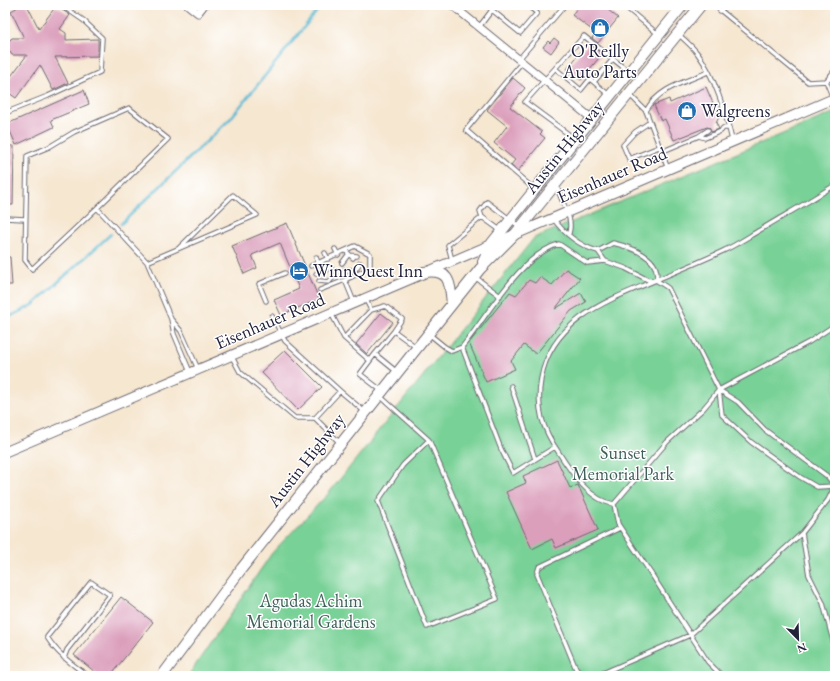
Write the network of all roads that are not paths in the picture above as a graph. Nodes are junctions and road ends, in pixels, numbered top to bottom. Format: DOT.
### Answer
graph roads {
  1 [pos="61,5"];
  2 [pos="188,5"];
  3 [pos="204,5"];
  4 [pos="452,5"];
  5 [pos="486,5"];
  6 [pos="527,5"];
  7 [pos="565,5"];
  8 [pos="623,5"];
  9 [pos="683,5"];
  10 [pos="701,5"];
  11 [pos="714,5"];
  12 [pos="725,5"];
  13 [pos="492,10"];
  14 [pos="720,11"];
  15 [pos="479,27"];
  16 [pos="678,34"];
  17 [pos="659,35"];
  18 [pos="613,59"];
  19 [pos="520,60"];
  20 [pos="556,69"];
  21 [pos="835,70"];
  22 [pos="628,72"];
  23 [pos="708,72"];
  24 [pos="835,76"];
  25 [pos="545,80"];
  26 [pos="826,81"];
  27 [pos="594,82"];
  28 [pos="629,94"];
  29 [pos="610,95"];
  30 [pos="834,98"];
  31 [pos="646,111"];
  32 [pos="5,113"];
  33 [pos="591,118"];
  34 [pos="650,122"];
  35 [pos="718,126"];
  36 [pos="723,128"];
  37 [pos="729,128"];
  38 [pos="708,130"];
  39 [pos="699,136"];
  40 [pos="575,139"];
  41 [pos="732,141"];
  42 [pos="659,147"];
  43 [pos="661,152"];
  44 [pos="668,168"];
  45 [pos="556,183"];
  46 [pos="835,186"];
  47 [pos="534,190"];
  48 [pos="97,208"];
  49 [pos="567,211"];
  50 [pos="482,217"];
  51 [pos="553,217"];
  52 [pos="5,218"];
  53 [pos="25,219"];
  54 [pos="510,220"];
  55 [pos="518,230"];
  56 [pos="502,231"];
  57 [pos="569,233"];
  58 [pos="492,243"];
  59 [pos="179,248"];
  60 [pos="335,249"];
  61 [pos="346,251"];
  62 [pos="598,251"];
  63 [pos="325,253"];
  64 [pos="338,255"];
  65 [pos="348,255"];
  66 [pos="357,256"];
  67 [pos="316,257"];
  68 [pos="353,258"];
  69 [pos="328,259"];
  70 [pos="347,260"];
  71 [pos="452,260"];
  72 [pos="605,261"];
  73 [pos="147,262"];
  74 [pos="319,263"];
  75 [pos="342,263"];
  76 [pos="360,264"];
  77 [pos="311,266"];
  78 [pos="322,266"];
  79 [pos="331,268"];
  80 [pos="350,268"];
  81 [pos="327,270"];
  82 [pos="345,270"];
  83 [pos="356,270"];
  84 [pos="321,272"];
  85 [pos="424,272"];
  86 [pos="285,273"];
  87 [pos="477,273"];
  88 [pos="316,274"];
  89 [pos="334,275"];
  90 [pos="325,279"];
  91 [pos="344,280"];
  92 [pos="656,280"];
  93 [pos="319,281"];
  94 [pos="330,281"];
  95 [pos="320,290"];
  96 [pos="500,296"];
  97 [pos="365,298"];
  98 [pos="266,301"];
  99 [pos="354,302"];
  100 [pos="452,304"];
  101 [pos="370,310"];
  102 [pos="330,312"];
  103 [pos="272,316"];
  104 [pos="171,319"];
  105 [pos="835,326"];
  106 [pos="394,331"];
  107 [pos="281,333"];
  108 [pos="428,334"];
  109 [pos="344,338"];
  110 [pos="462,347"];
  111 [pos="416,348"];
  112 [pos="231,354"];
  113 [pos="375,354"];
  114 [pos="370,360"];
  115 [pos="194,371"];
  116 [pos="397,372"];
  117 [pos="510,386"];
  118 [pos="719,390"];
  119 [pos="340,391"];
  120 [pos="381,393"];
  121 [pos="366,412"];
  122 [pos="315,418"];
  123 [pos="429,440"];
  124 [pos="341,444"];
  125 [pos="555,447"];
  126 [pos="5,452"];
  127 [pos="535,459"];
  128 [pos="835,486"];
  129 [pos="614,504"];
  130 [pos="620,528"];
  131 [pos="802,533"];
  132 [pos="833,634"];
  133 [pos="690,636"];
  134 [pos="835,648"];
  135 [pos="64,658"];
  136 [pos="581,675"];
  137 [pos="88,676"];
  138 [pos="162,676"];
  139 [pos="596,676"];
  140 [pos="722,676"];
  1 -- 32 [label="lane"];
  2 -- 3 [label="street"];
  4 -- 15 [label="street"];
  5 -- 13 [label="lane"];
  6 -- 13 [label="lane"];
  7 -- 19 [label="lane"];
  8 -- 17 [label="lane"];
  9 -- 17 [label="main road, Austin Highway"];
  10 -- 16 [label="main road, Austin Highway"];
  11 -- 14 [label="lane"];
  12 -- 14 [label="lane"];
  13 -- 15 [label="lane"];
  14 -- 26 [label="lane"];
  15 -- 19 [label="street"];
  16 -- 23 [label="lane"];
  16 -- 28 [label="main road, Austin Highway"];
  17 -- 22 [label="main road, Austin Highway"];
  18 -- 20 [label="lane"];
  18 -- 22 [label="lane"];
  18 -- 27 [label="lane"];
  19 -- 25 [label="street"];
  19 -- 47 [label="lane"];
  20 -- 25 [label="lane"];
  20 -- 27 [label="lane"];
  21 -- 26 [label="lane"];
  22 -- 29 [label="main road, Austin Highway"];
  23 -- 31 [label="lane"];
  23 -- 37 [label="lane"];
  24 -- 26 [label="lane"];
  25 -- 33 [label="street"];
  25 -- 40 [label="lane"];
  26 -- 30 [label="lane"];
  27 -- 29 [label="lane"];
  28 -- 31 [label="lane"];
  28 -- 45 [label="main road, Austin Highway"];
  29 -- 33 [label="main road, Austin Highway"];
  30 -- 41 [label="main road, Eisenhauer Road"];
  31 -- 34 [label="lane"];
  33 -- 40 [label="main road, Austin Highway"];
  34 -- 42 [label="lane"];
  34 -- 42 [label="lane"];
  35 -- 36 [label="lane"];
  36 -- 37 [label="lane"];
  36 -- 39 [label="lane"];
  37 -- 41 [label="lane"];
  38 -- 39 [label="lane"];
  39 -- 43 [label="lane"];
  40 -- 47 [label="main road, Austin Highway"];
  41 -- 44 [label="main road, Eisenhauer Road"];
  42 -- 43 [label="lane"];
  43 -- 44 [label="lane"];
  44 -- 49 [label="main road, Eisenhauer Road"];
  45 -- 49 [label="lane"];
  45 -- 55 [label="main road, Austin Highway"];
  46 -- 92 [label="lane"];
  47 -- 54 [label="main road, Austin Highway"];
  48 -- 53 [label="lane"];
  48 -- 53 [label="lane"];
  48 -- 73 [label="lane"];
  49 -- 51 [label="main road, Eisenhauer Road"];
  49 -- 57 [label="lane"];
  50 -- 54 [label="lane"];
  50 -- 56 [label="lane"];
  50 -- 71 [label="lane"];
  51 -- 55 [label="main road, Eisenhauer Road"];
  51 -- 57 [label="lane"];
  52 -- 53 [label="lane"];
  54 -- 55 [label="lane"];
  54 -- 56 [label="main road, Austin Highway"];
  55 -- 58 [label="main road, Eisenhauer Road"];
  55 -- 87 [label="main road, Austin Highway"];
  56 -- 58 [label="main road, Austin Highway"];
  57 -- 62 [label="lane"];
  58 -- 71 [label="main road, Eisenhauer Road"];
  58 -- 87 [label="main road, Austin Highway"];
  59 -- 59 [label="lane"];
  59 -- 73 [label="lane"];
  60 -- 64 [label="lane"];
  61 -- 64 [label="lane"];
  61 -- 65 [label="lane"];
  61 -- 83 [label="lane"];
  62 -- 72 [label="lane"];
  62 -- 92 [label="lane"];
  63 -- 69 [label="lane"];
  64 -- 69 [label="lane"];
  65 -- 66 [label="lane"];
  65 -- 68 [label="lane"];
  65 -- 70 [label="lane"];
  65 -- 75 [label="lane"];
  67 -- 74 [label="lane"];
  69 -- 74 [label="lane"];
  71 -- 85 [label="main road, Eisenhauer Road"];
  72 -- 92 [label="lane"];
  72 -- 96 [label="lane"];
  73 -- 104 [label="lane"];
  74 -- 77 [label="lane"];
  74 -- 78 [label="lane"];
  76 -- 83 [label="lane"];
  78 -- 79 [label="lane"];
  78 -- 81 [label="lane"];
  78 -- 84 [label="lane"];
  78 -- 88 [label="lane"];
  80 -- 83 [label="lane"];
  82 -- 83 [label="lane"];
  83 -- 91 [label="lane"];
  85 -- 97 [label="main road, Eisenhauer Road"];
  85 -- 100 [label="main road"];
  86 -- 98 [label="lane"];
  87 -- 96 [label="lane"];
  87 -- 100 [label="main road, Austin Highway"];
  89 -- 94 [label="lane"];
  90 -- 94 [label="lane"];
  91 -- 94 [label="lane"];
  91 -- 99 [label="lane"];
  92 -- 118 [label="lane"];
  92 -- 125 [label="lane"];
  93 -- 94 [label="lane"];
  94 -- 95 [label="lane"];
  96 -- 110 [label="lane"];
  97 -- 99 [label="main road, Eisenhauer Road"];
  97 -- 101 [label="lane"];
  99 -- 102 [label="main road, Eisenhauer Road"];
  100 -- 108 [label="main road, Austin Highway"];
  101 -- 106 [label="lane"];
  101 -- 109 [label="lane"];
  102 -- 107 [label="main road, Eisenhauer Road"];
  102 -- 109 [label="lane"];
  103 -- 107 [label="lane"];
  104 -- 115 [label="lane"];
  104 -- 115 [label="lane"];
  105 -- 118 [label="lane"];
  106 -- 111 [label="lane"];
  106 -- 113 [label="lane"];
  107 -- 112 [label="main road, Eisenhauer Road"];
  107 -- 119 [label="lane"];
  108 -- 110 [label="lane"];
  108 -- 111 [label="main road, Austin Highway"];
  109 -- 114 [label="lane"];
  110 -- 127 [label="lane"];
  111 -- 116 [label="main road, Austin Highway"];
  112 -- 115 [label="main road, Eisenhauer Road"];
  112 -- 122 [label="lane"];
  113 -- 114 [label="lane"];
  113 -- 116 [label="lane"];
  114 -- 120 [label="lane"];
  115 -- 126 [label="main road, Eisenhauer Road"];
  116 -- 120 [label="main road, Austin Highway"];
  117 -- 127 [label="lane"];
  118 -- 128 [label="lane"];
  118 -- 128 [label="lane"];
  118 -- 129 [label="lane"];
  119 -- 121 [label="lane"];
  119 -- 122 [label="lane"];
  120 -- 121 [label="main road, Austin Highway"];
  120 -- 123 [label="lane"];
  121 -- 124 [label="main road, Austin Highway"];
  122 -- 124 [label="lane"];
  123 -- 123 [label="lane"];
  124 -- 138 [label="main road, Austin Highway"];
  125 -- 127 [label="lane"];
  125 -- 129 [label="lane"];
  128 -- 131 [label="lane"];
  129 -- 130 [label="lane"];
  130 -- 133 [label="lane"];
  130 -- 136 [label="lane"];
  131 -- 132 [label="lane"];
  131 -- 133 [label="lane"];
  132 -- 134 [label="lane"];
  133 -- 139 [label="lane"];
  133 -- 140 [label="lane"];
  135 -- 135 [label="lane"];
  135 -- 137 [label="lane"];
}
